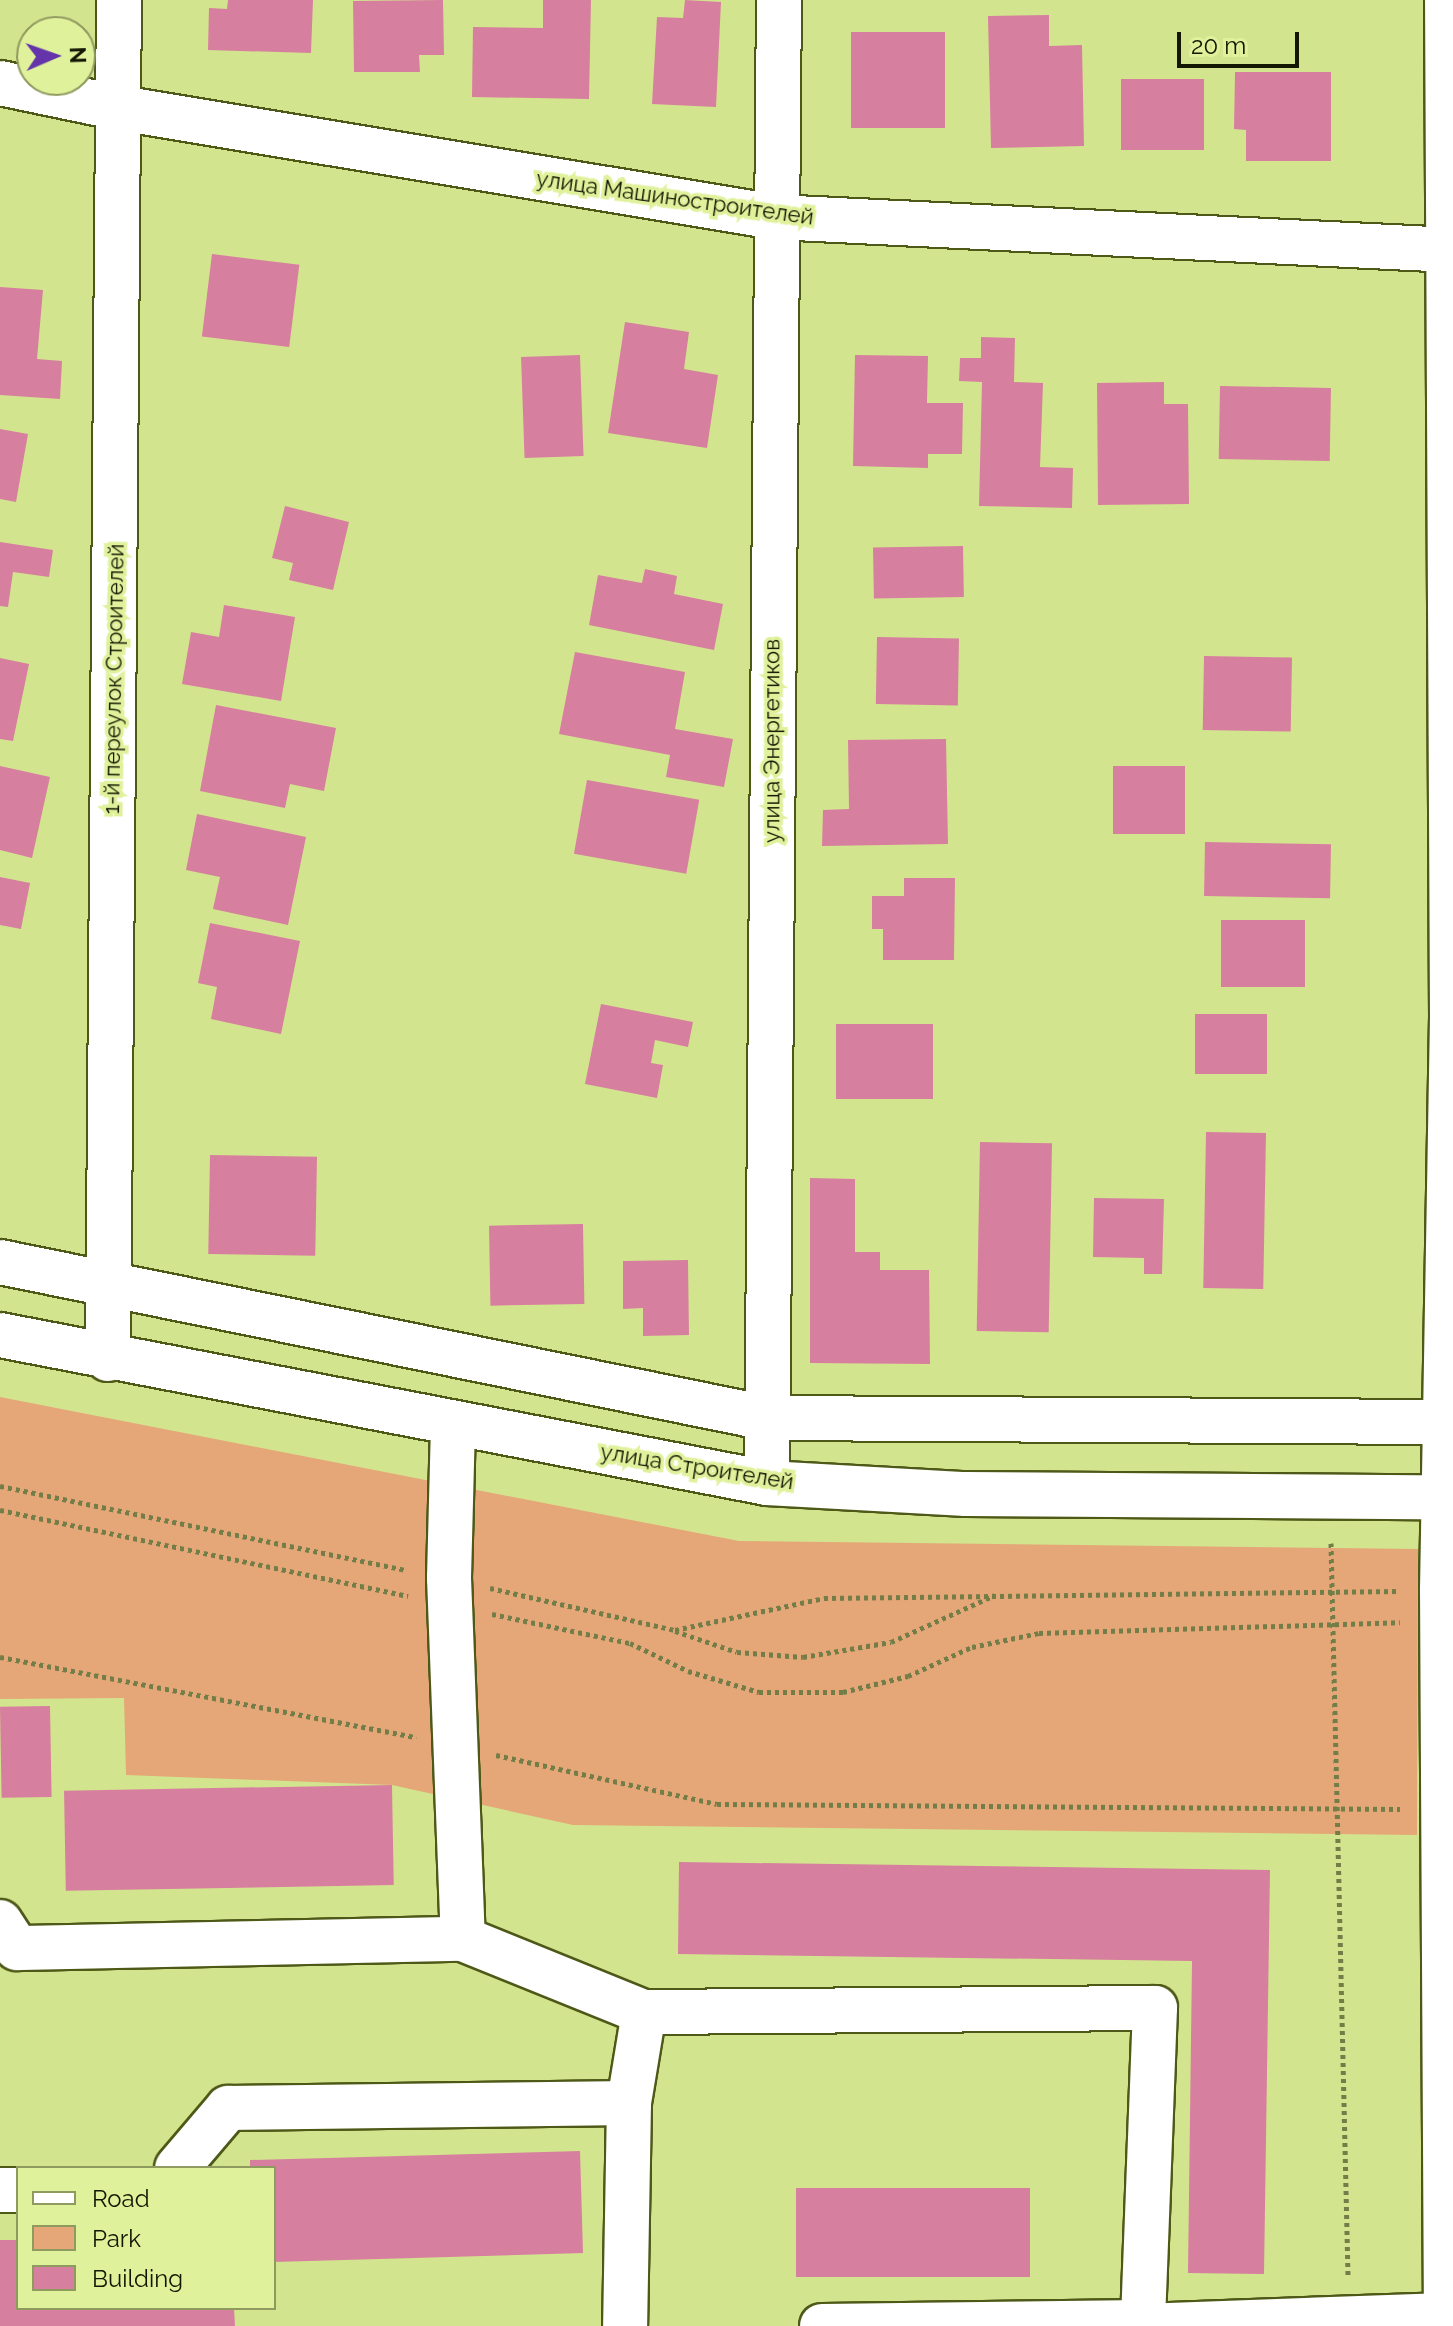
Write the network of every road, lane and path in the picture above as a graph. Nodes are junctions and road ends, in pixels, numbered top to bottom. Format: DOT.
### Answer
graph roads {
  1 [pos="119,0"];
  2 [pos="779,0"];
  3 [pos="1447,0"];
  4 [pos="0,83"];
  5 [pos="120,108"];
  6 [pos="775,217"];
  7 [pos="1448,250"];
  8 [pos="1452,1015"];
  9 [pos="0,1262"];
  10 [pos="109,1286"];
  11 [pos="0,1335"];
  12 [pos="108,1359"];
  13 [pos="767,1418"];
  14 [pos="1445,1422"];
  15 [pos="453,1425"];
  16 [pos="767,1483"];
  17 [pos="0,1486"];
  18 [pos="1448,1497"];
  19 [pos="0,1510"];
  20 [pos="1331,1543"];
  21 [pos="1331,1591"];
  22 [pos="449,1592"];
  23 [pos="1000,1593"];
  24 [pos="1442,1606"];
  25 [pos="1332,1623"];
  26 [pos="675,1630"];
  27 [pos="0,1657"];
  28 [pos="455,1745"];
  29 [pos="1447,1783"];
  30 [pos="1336,1810"];
  31 [pos="0,1922"];
  32 [pos="463,1939"];
  33 [pos="644,2012"];
  34 [pos="629,2103"];
  35 [pos="179,2166"];
  36 [pos="1450,2231"];
  37 [pos="1349,2317"];
  38 [pos="1446,2321"];
  39 [pos="1143,2324"];
  40 [pos="625,2326"];
  41 [pos="822,2326"];
  1 -- 5 [label="street, 1-й переулок Строителей"];
  2 -- 6 [label="street, улица Энергетиков"];
  3 -- 7 [label="street"];
  4 -- 5 [label="street, улица Машиностроителей"];
  5 -- 6 [label="street, улица Машиностроителей"];
  5 -- 10 [label="street, 1-й переулок Строителей"];
  6 -- 7 [label="street, улица Машиностроителей"];
  6 -- 13 [label="street, улица Энергетиков"];
  7 -- 8 [label="street"];
  8 -- 14 [label="street"];
  9 -- 10 [label="street"];
  10 -- 12 [label="street, 1-й переулок Строителей"];
  10 -- 13 [label="street"];
  11 -- 12 [label="street, улица Строителей"];
  12 -- 15 [label="street, улица Строителей"];
  13 -- 14 [label="street"];
  13 -- 16 [label="street, улица Энергетиков"];
  14 -- 18 [label="street"];
  15 -- 16 [label="street, улица Строителей"];
  15 -- 22 [label="street"];
  16 -- 18 [label="street, улица Строителей"];
  17 -- 22 [label="path"];
  18 -- 24 [label="street"];
  19 -- 22 [label="path"];
  20 -- 21 [label="path"];
  21 -- 23 [label="path"];
  21 -- 24 [label="path"];
  21 -- 25 [label="path"];
  22 -- 25 [label="path"];
  22 -- 26 [label="path"];
  22 -- 28 [label="street"];
  23 -- 26 [label="path"];
  23 -- 26 [label="path"];
  24 -- 25 [label="path"];
  24 -- 29 [label="street"];
  25 -- 30 [label="path"];
  27 -- 28 [label="path"];
  28 -- 30 [label="path"];
  28 -- 32 [label="street"];
  29 -- 30 [label="path"];
  29 -- 36 [label="street"];
  30 -- 37 [label="path"];
  31 -- 32 [label="street"];
  32 -- 33 [label="street"];
  33 -- 34 [label="street"];
  33 -- 39 [label="street"];
  34 -- 35 [label="street"];
  34 -- 40 [label="street"];
  36 -- 38 [label="street"];
  37 -- 38 [label="street"];
  37 -- 39 [label="street"];
  39 -- 41 [label="street"];
}
